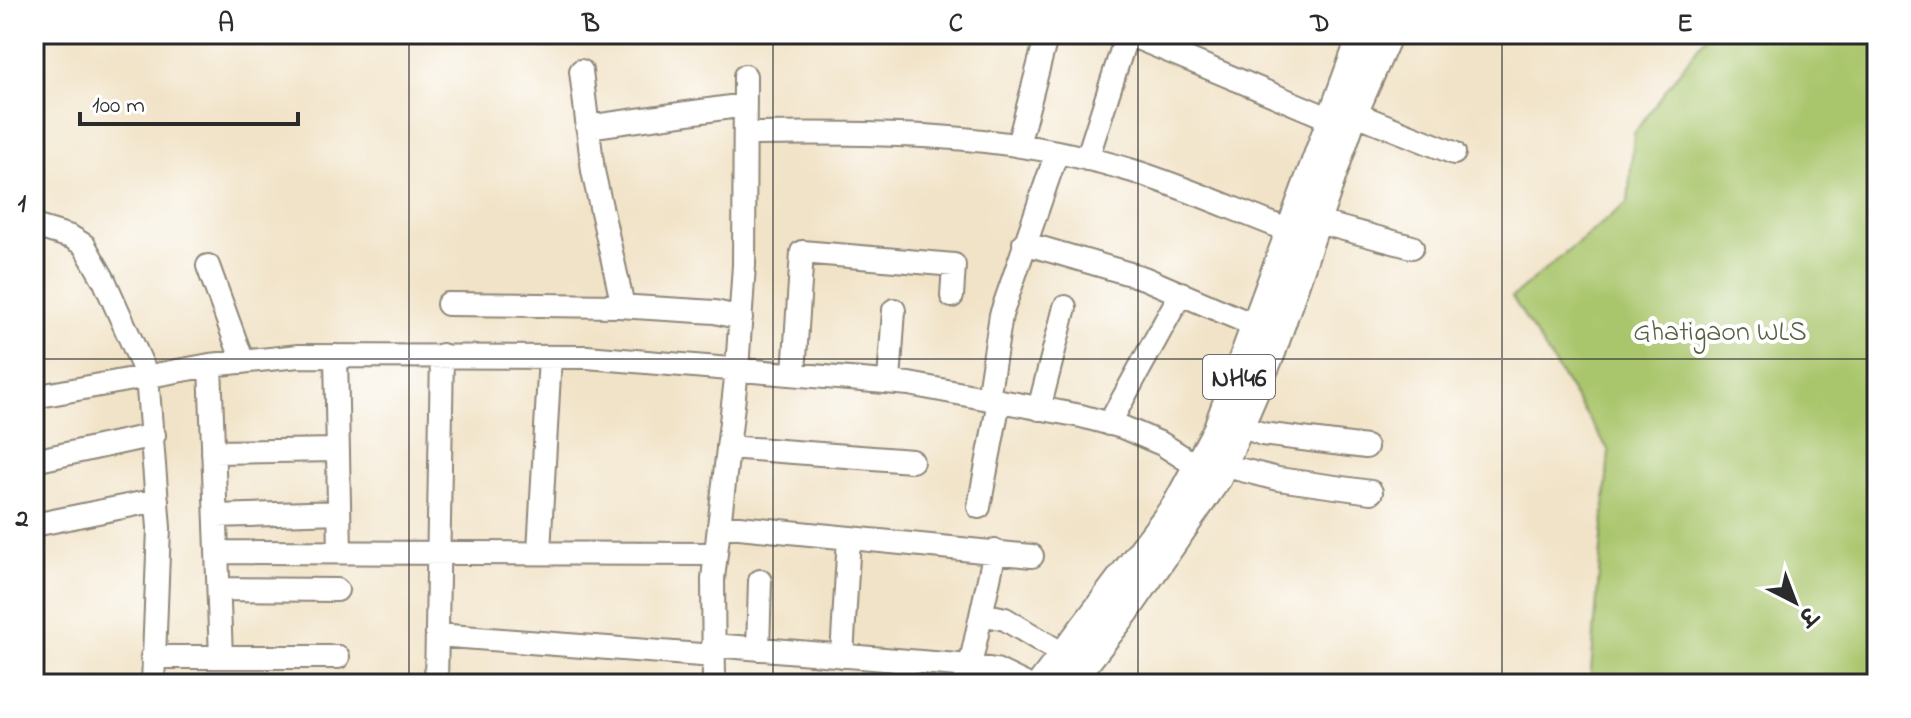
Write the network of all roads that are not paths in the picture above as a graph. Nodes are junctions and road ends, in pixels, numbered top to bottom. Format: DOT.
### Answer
graph roads {
  1 [pos="1047,34"];
  2 [pos="1128,34"];
  3 [pos="1365,34"];
  4 [pos="1391,34"];
  5 [pos="581,71"];
  6 [pos="745,76"];
  7 [pos="745,105"];
  8 [pos="1345,117"];
  9 [pos="587,127"];
  10 [pos="745,134"];
  11 [pos="1018,145"];
  12 [pos="1057,152"];
  13 [pos="1454,153"];
  14 [pos="1087,159"];
  15 [pos="34,226"];
  16 [pos="1306,227"];
  17 [pos="1024,243"];
  18 [pos="1412,247"];
  19 [pos="208,266"];
  20 [pos="1181,293"];
  21 [pos="952,296"];
  22 [pos="448,304"];
  23 [pos="623,306"];
  24 [pos="1065,307"];
  25 [pos="894,310"];
  26 [pos="741,318"];
  27 [pos="1258,327"];
  28 [pos="442,355"];
  29 [pos="336,356"];
  30 [pos="550,357"];
  31 [pos="243,362"];
  32 [pos="210,365"];
  33 [pos="737,370"];
  34 [pos="794,373"];
  35 [pos="147,376"];
  36 [pos="889,381"];
  37 [pos="34,397"];
  38 [pos="994,400"];
  39 [pos="1039,409"];
  40 [pos="1109,424"];
  41 [pos="1244,427"];
  42 [pos="154,435"];
  43 [pos="728,447"];
  44 [pos="1366,447"];
  45 [pos="338,450"];
  46 [pos="213,452"];
  47 [pos="34,461"];
  48 [pos="912,461"];
  49 [pos="1213,467"];
  50 [pos="1371,492"];
  51 [pos="157,500"];
  52 [pos="979,507"];
  53 [pos="339,512"];
  54 [pos="216,516"];
  55 [pos="34,525"];
  56 [pos="719,525"];
  57 [pos="849,538"];
  58 [pos="539,551"];
  59 [pos="995,551"];
  60 [pos="217,552"];
  61 [pos="340,552"];
  62 [pos="440,552"];
  63 [pos="716,554"];
  64 [pos="1032,556"];
  65 [pos="760,581"];
  66 [pos="219,589"];
  67 [pos="337,590"];
  68 [pos="982,614"];
  69 [pos="437,635"];
  70 [pos="758,649"];
  71 [pos="713,651"];
  72 [pos="842,656"];
  73 [pos="152,657"];
  74 [pos="221,657"];
  75 [pos="338,657"];
  76 [pos="903,661"];
  77 [pos="1069,670"];
  78 [pos="967,675"];
  79 [pos="153,684"];
  80 [pos="436,684"];
  81 [pos="714,684"];
  82 [pos="902,684"];
  83 [pos="1025,684"];
  84 [pos="1044,684"];
  1 -- 11 [label="street"];
  2 -- 8 [label="street"];
  2 -- 14 [label="street"];
  3 -- 8 [label="highway, NH46"];
  4 -- 8 [label="street"];
  5 -- 9 [label="street"];
  6 -- 7 [label="street"];
  7 -- 9 [label="street"];
  7 -- 10 [label="street"];
  8 -- 13 [label="street"];
  8 -- 16 [label="highway, NH46"];
  9 -- 23 [label="street"];
  10 -- 11 [label="street"];
  10 -- 26 [label="street"];
  11 -- 12 [label="street"];
  12 -- 14 [label="street"];
  12 -- 17 [label="street"];
  14 -- 16 [label="street"];
  15 -- 35 [label="street"];
  16 -- 18 [label="street"];
  16 -- 27 [label="highway, NH46"];
  16 -- 41 [label="street"];
  17 -- 20 [label="street"];
  17 -- 38 [label="street"];
  19 -- 31 [label="street"];
  20 -- 27 [label="street"];
  20 -- 40 [label="street"];
  21 -- 34 [label="street"];
  22 -- 23 [label="street"];
  23 -- 26 [label="street"];
  24 -- 39 [label="street"];
  25 -- 36 [label="street"];
  26 -- 33 [label="street"];
  27 -- 49 [label="highway, NH46"];
  28 -- 29 [label="street"];
  28 -- 30 [label="street"];
  28 -- 62 [label="street"];
  29 -- 31 [label="street"];
  29 -- 45 [label="street"];
  30 -- 33 [label="street"];
  30 -- 58 [label="street"];
  31 -- 32 [label="street"];
  32 -- 35 [label="street"];
  32 -- 46 [label="street"];
  33 -- 34 [label="street"];
  33 -- 43 [label="street"];
  34 -- 36 [label="street"];
  35 -- 37 [label="street"];
  35 -- 42 [label="street"];
  36 -- 38 [label="street"];
  38 -- 39 [label="street"];
  38 -- 52 [label="street"];
  39 -- 40 [label="street"];
  40 -- 49 [label="street"];
  41 -- 44 [label="street"];
  41 -- 49 [label="street"];
  42 -- 47 [label="street"];
  42 -- 51 [label="street"];
  43 -- 48 [label="street"];
  43 -- 56 [label="street"];
  45 -- 46 [label="street"];
  45 -- 53 [label="street"];
  46 -- 54 [label="street"];
  49 -- 50 [label="street"];
  49 -- 77 [label="highway, NH46"];
  51 -- 55 [label="street"];
  51 -- 73 [label="street"];
  53 -- 54 [label="street"];
  53 -- 61 [label="street"];
  54 -- 60 [label="street"];
  56 -- 57 [label="street"];
  56 -- 63 [label="street"];
  57 -- 59 [label="street"];
  57 -- 72 [label="street"];
  58 -- 62 [label="street"];
  58 -- 63 [label="street"];
  59 -- 64 [label="street"];
  59 -- 68 [label="street"];
  60 -- 61 [label="street"];
  60 -- 66 [label="street"];
  61 -- 62 [label="street"];
  62 -- 69 [label="street"];
  63 -- 71 [label="street"];
  65 -- 70 [label="street"];
  66 -- 67 [label="street"];
  66 -- 74 [label="street"];
  68 -- 77 [label="street"];
  68 -- 78 [label="street"];
  69 -- 71 [label="street"];
  69 -- 80 [label="street"];
  70 -- 71 [label="street"];
  70 -- 72 [label="street"];
  71 -- 81 [label="street"];
  72 -- 76 [label="street"];
  73 -- 74 [label="street"];
  73 -- 79 [label="street"];
  74 -- 75 [label="street"];
  76 -- 78 [label="street"];
  76 -- 82 [label="street"];
  77 -- 84 [label="highway, NH46"];
  78 -- 83 [label="street"];
}
